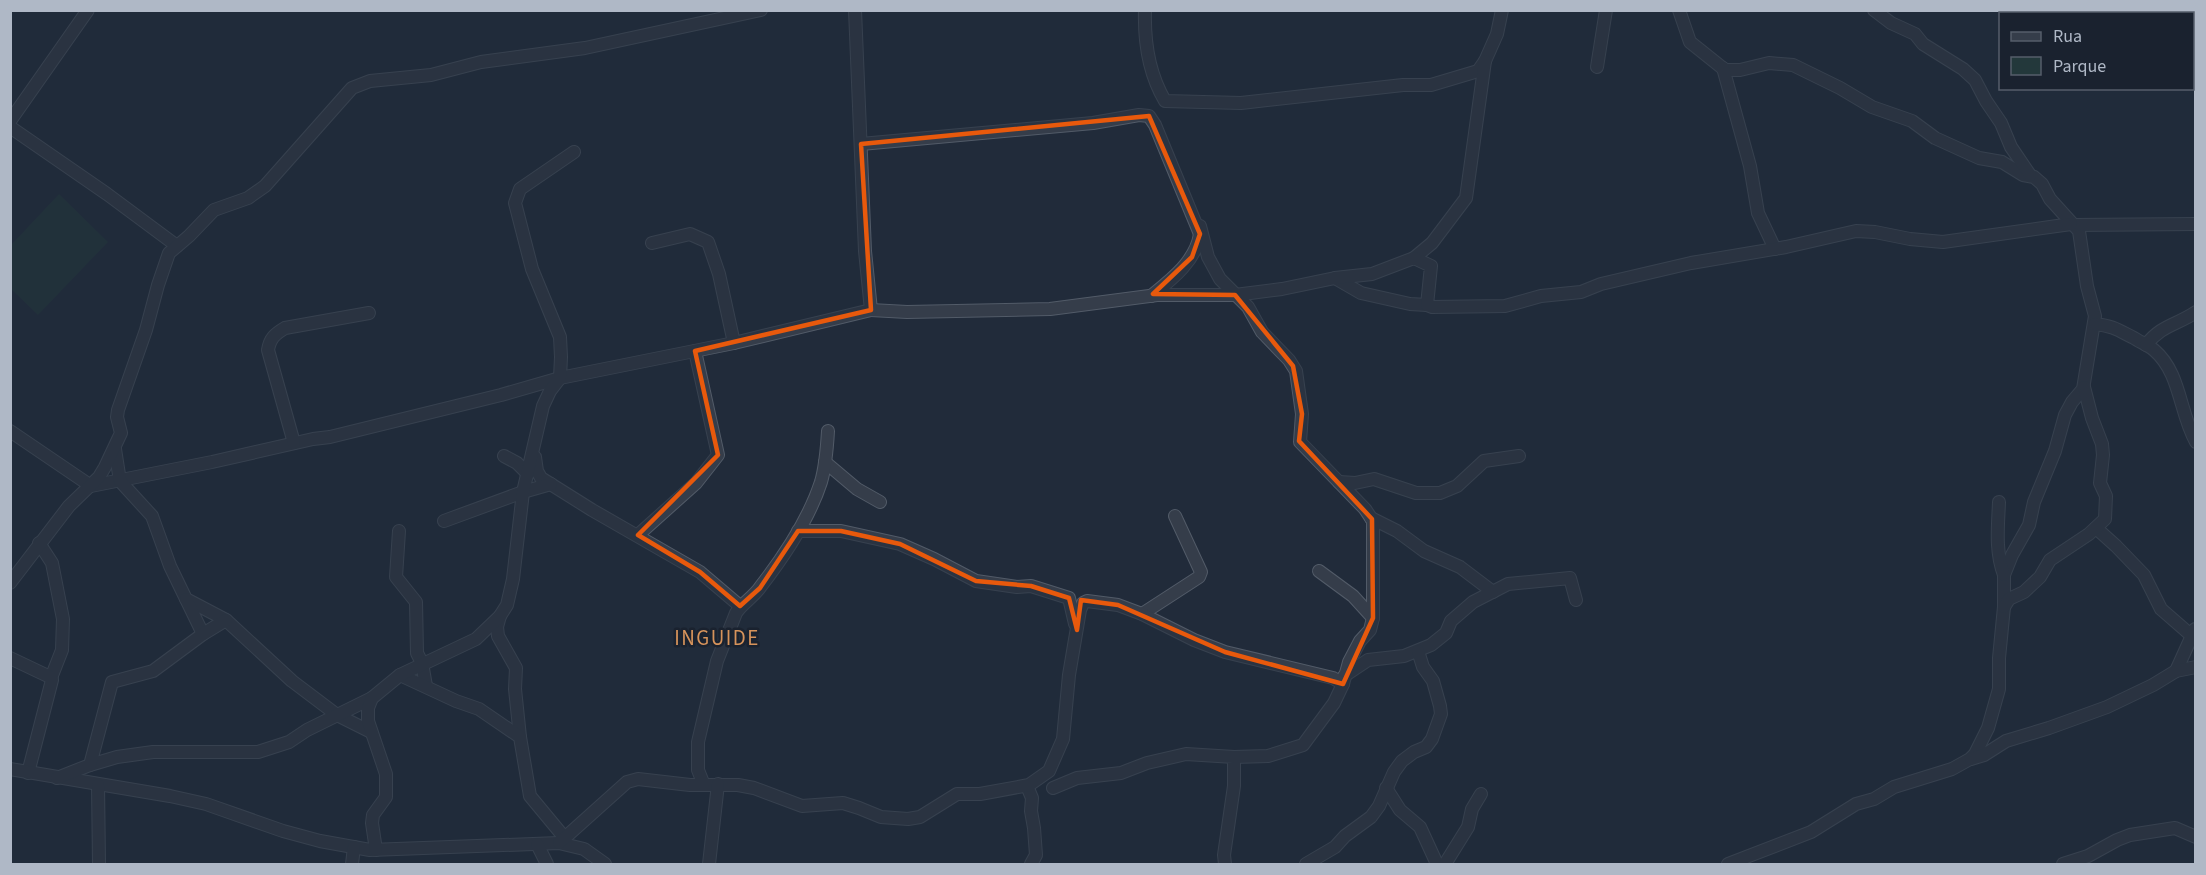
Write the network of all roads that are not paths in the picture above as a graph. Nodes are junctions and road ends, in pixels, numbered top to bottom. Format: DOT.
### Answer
graph roads {
  1 [pos="88,10"];
  2 [pos="855,10"];
  3 [pos="1144,10"];
  4 [pos="1502,10"];
  5 [pos="1606,10"];
  6 [pos="1679,10"];
  7 [pos="1874,10"];
  8 [pos="756,11"];
  9 [pos="725,14"];
  10 [pos="1485,61"];
  11 [pos="1597,66"];
  12 [pos="1723,69"];
  13 [pos="10,121"];
  14 [pos="10,127"];
  15 [pos="861,144"];
  16 [pos="574,152"];
  17 [pos="2030,175"];
  18 [pos="2196,224"];
  19 [pos="2073,225"];
  20 [pos="1200,234"];
  21 [pos="652,243"];
  22 [pos="1432,243"];
  23 [pos="177,246"];
  24 [pos="1775,249"];
  25 [pos="1414,258"];
  26 [pos="1431,266"];
  27 [pos="1335,278"];
  28 [pos="1235,295"];
  29 [pos="1150,297"];
  30 [pos="1427,305"];
  31 [pos="871,310"];
  32 [pos="2196,312"];
  33 [pos="369,313"];
  34 [pos="2095,324"];
  35 [pos="734,343"];
  36 [pos="2146,345"];
  37 [pos="695,351"];
  38 [pos="560,378"];
  39 [pos="2084,387"];
  40 [pos="10,431"];
  41 [pos="828,431"];
  42 [pos="2196,442"];
  43 [pos="115,444"];
  44 [pos="294,444"];
  45 [pos="534,449"];
  46 [pos="504,456"];
  47 [pos="1519,456"];
  48 [pos="825,462"];
  49 [pos="528,474"];
  50 [pos="120,481"];
  51 [pos="1339,482"];
  52 [pos="551,484"];
  53 [pos="91,486"];
  54 [pos="523,492"];
  55 [pos="880,502"];
  56 [pos="1999,502"];
  57 [pos="1175,516"];
  58 [pos="1371,518"];
  59 [pos="444,521"];
  60 [pos="2096,528"];
  61 [pos="399,531"];
  62 [pos="798,531"];
  63 [pos="638,535"];
  64 [pos="39,543"];
  65 [pos="1319,571"];
  66 [pos="2004,575"];
  67 [pos="10,583"];
  68 [pos="1493,592"];
  69 [pos="186,599"];
  70 [pos="1576,600"];
  71 [pos="740,606"];
  72 [pos="2004,607"];
  73 [pos="1142,614"];
  74 [pos="500,616"];
  75 [pos="1373,618"];
  76 [pos="226,620"];
  77 [pos="1077,630"];
  78 [pos="203,634"];
  79 [pos="2193,637"];
  80 [pos="1418,651"];
  81 [pos="10,658"];
  82 [pos="422,663"];
  83 [pos="2196,667"];
  84 [pos="2176,671"];
  85 [pos="400,675"];
  86 [pos="51,678"];
  87 [pos="1343,680"];
  88 [pos="426,686"];
  89 [pos="372,698"];
  90 [pos="337,715"];
  91 [pos="371,732"];
  92 [pos="520,737"];
  93 [pos="1234,757"];
  94 [pos="1970,759"];
  95 [pos="90,765"];
  96 [pos="10,770"];
  97 [pos="28,773"];
  98 [pos="56,778"];
  99 [pos="718,784"];
  100 [pos="98,785"];
  101 [pos="705,785"];
  102 [pos="1027,786"];
  103 [pos="1053,788"];
  104 [pos="1386,788"];
  105 [pos="1481,794"];
  106 [pos="2196,837"];
  107 [pos="562,840"];
  108 [pos="537,844"];
  109 [pos="354,847"];
  110 [pos="376,850"];
  111 [pos="99,864"];
  112 [pos="352,864"];
  113 [pos="547,864"];
  114 [pos="605,864"];
  115 [pos="709,864"];
  116 [pos="1031,864"];
  117 [pos="1225,864"];
  118 [pos="1306,864"];
  119 [pos="1437,864"];
  120 [pos="1445,864"];
  121 [pos="1728,864"];
  122 [pos="2063,864"];
  1 -- 13 [label="street"];
  2 -- 15 [label="street"];
  3 -- 10 [label="street"];
  4 -- 10 [label="street"];
  5 -- 11 [label="street"];
  6 -- 12 [label="street"];
  7 -- 17 [label="street"];
  8 -- 9 [label="street"];
  9 -- 23 [label="street"];
  10 -- 22 [label="street"];
  12 -- 17 [label="street"];
  12 -- 24 [label="street"];
  14 -- 23 [label="street"];
  15 -- 20 [label="street"];
  15 -- 31 [label="street"];
  16 -- 38 [label="street"];
  17 -- 19 [label="street"];
  18 -- 19 [label="street"];
  19 -- 24 [label="street"];
  19 -- 34 [label="street"];
  20 -- 28 [label="street"];
  20 -- 29 [label="street"];
  21 -- 35 [label="street"];
  22 -- 25 [label="street"];
  22 -- 26 [label="street"];
  23 -- 43 [label="street"];
  24 -- 30 [label="street"];
  25 -- 26 [label="street"];
  25 -- 27 [label="street"];
  26 -- 30 [label="street"];
  27 -- 28 [label="street"];
  27 -- 30 [label="street"];
  28 -- 29 [label="street"];
  28 -- 51 [label="street"];
  29 -- 31 [label="street"];
  31 -- 35 [label="street"];
  32 -- 36 [label="street"];
  33 -- 44 [label="street"];
  34 -- 36 [label="street"];
  34 -- 39 [label="street"];
  35 -- 37 [label="street"];
  36 -- 42 [label="street"];
  37 -- 38 [label="street"];
  37 -- 63 [label="street"];
  38 -- 44 [label="street"];
  38 -- 45 [label="street"];
  39 -- 60 [label="street"];
  39 -- 66 [label="street"];
  40 -- 53 [label="street"];
  41 -- 48 [label="street"];
  43 -- 50 [label="street"];
  43 -- 53 [label="street"];
  44 -- 50 [label="street"];
  45 -- 49 [label="street"];
  45 -- 52 [label="street"];
  46 -- 49 [label="street"];
  47 -- 51 [label="street"];
  48 -- 55 [label="street"];
  48 -- 62 [label="street"];
  49 -- 54 [label="street"];
  50 -- 53 [label="street"];
  50 -- 69 [label="street"];
  51 -- 58 [label="street"];
  52 -- 54 [label="street"];
  52 -- 63 [label="street"];
  53 -- 64 [label="street"];
  54 -- 59 [label="street"];
  54 -- 74 [label="street"];
  56 -- 66 [label="street"];
  57 -- 73 [label="street"];
  58 -- 68 [label="street"];
  58 -- 75 [label="street"];
  60 -- 72 [label="street"];
  60 -- 79 [label="street"];
  61 -- 82 [label="street"];
  62 -- 71 [label="street"];
  62 -- 77 [label="street"];
  63 -- 71 [label="street"];
  64 -- 67 [label="street"];
  64 -- 86 [label="street"];
  65 -- 75 [label="street"];
  66 -- 72 [label="street"];
  68 -- 70 [label="street"];
  68 -- 80 [label="street"];
  69 -- 76 [label="street"];
  69 -- 78 [label="street"];
  71 -- 101 [label="street"];
  72 -- 94 [label="street"];
  73 -- 77 [label="street"];
  73 -- 87 [label="street"];
  74 -- 82 [label="street"];
  74 -- 92 [label="street"];
  75 -- 87 [label="street"];
  76 -- 78 [label="street"];
  76 -- 90 [label="street"];
  77 -- 102 [label="street"];
  78 -- 95 [label="street"];
  79 -- 84 [label="street"];
  80 -- 87 [label="street"];
  80 -- 104 [label="street"];
  81 -- 86 [label="street"];
  82 -- 85 [label="street"];
  82 -- 88 [label="street"];
  83 -- 84 [label="street"];
  84 -- 94 [label="street"];
  85 -- 88 [label="street"];
  85 -- 89 [label="street"];
  86 -- 97 [label="street"];
  87 -- 93 [label="street"];
  88 -- 92 [label="street"];
  89 -- 90 [label="street"];
  89 -- 91 [label="street"];
  90 -- 91 [label="street"];
  90 -- 95 [label="street"];
  91 -- 110 [label="street"];
  92 -- 107 [label="street"];
  93 -- 103 [label="street"];
  93 -- 117 [label="street"];
  94 -- 121 [label="street"];
  95 -- 98 [label="street"];
  96 -- 97 [label="street"];
  97 -- 98 [label="street"];
  98 -- 100 [label="street"];
  99 -- 101 [label="street"];
  99 -- 102 [label="street"];
  99 -- 115 [label="street"];
  100 -- 109 [label="street"];
  100 -- 111 [label="street"];
  101 -- 107 [label="street"];
  102 -- 116 [label="street"];
  104 -- 118 [label="street"];
  104 -- 119 [label="street"];
  105 -- 120 [label="street"];
  106 -- 122 [label="street"];
  107 -- 108 [label="street"];
  107 -- 114 [label="street"];
  108 -- 110 [label="street"];
  108 -- 113 [label="street"];
  109 -- 110 [label="street"];
  109 -- 112 [label="street"];
}
